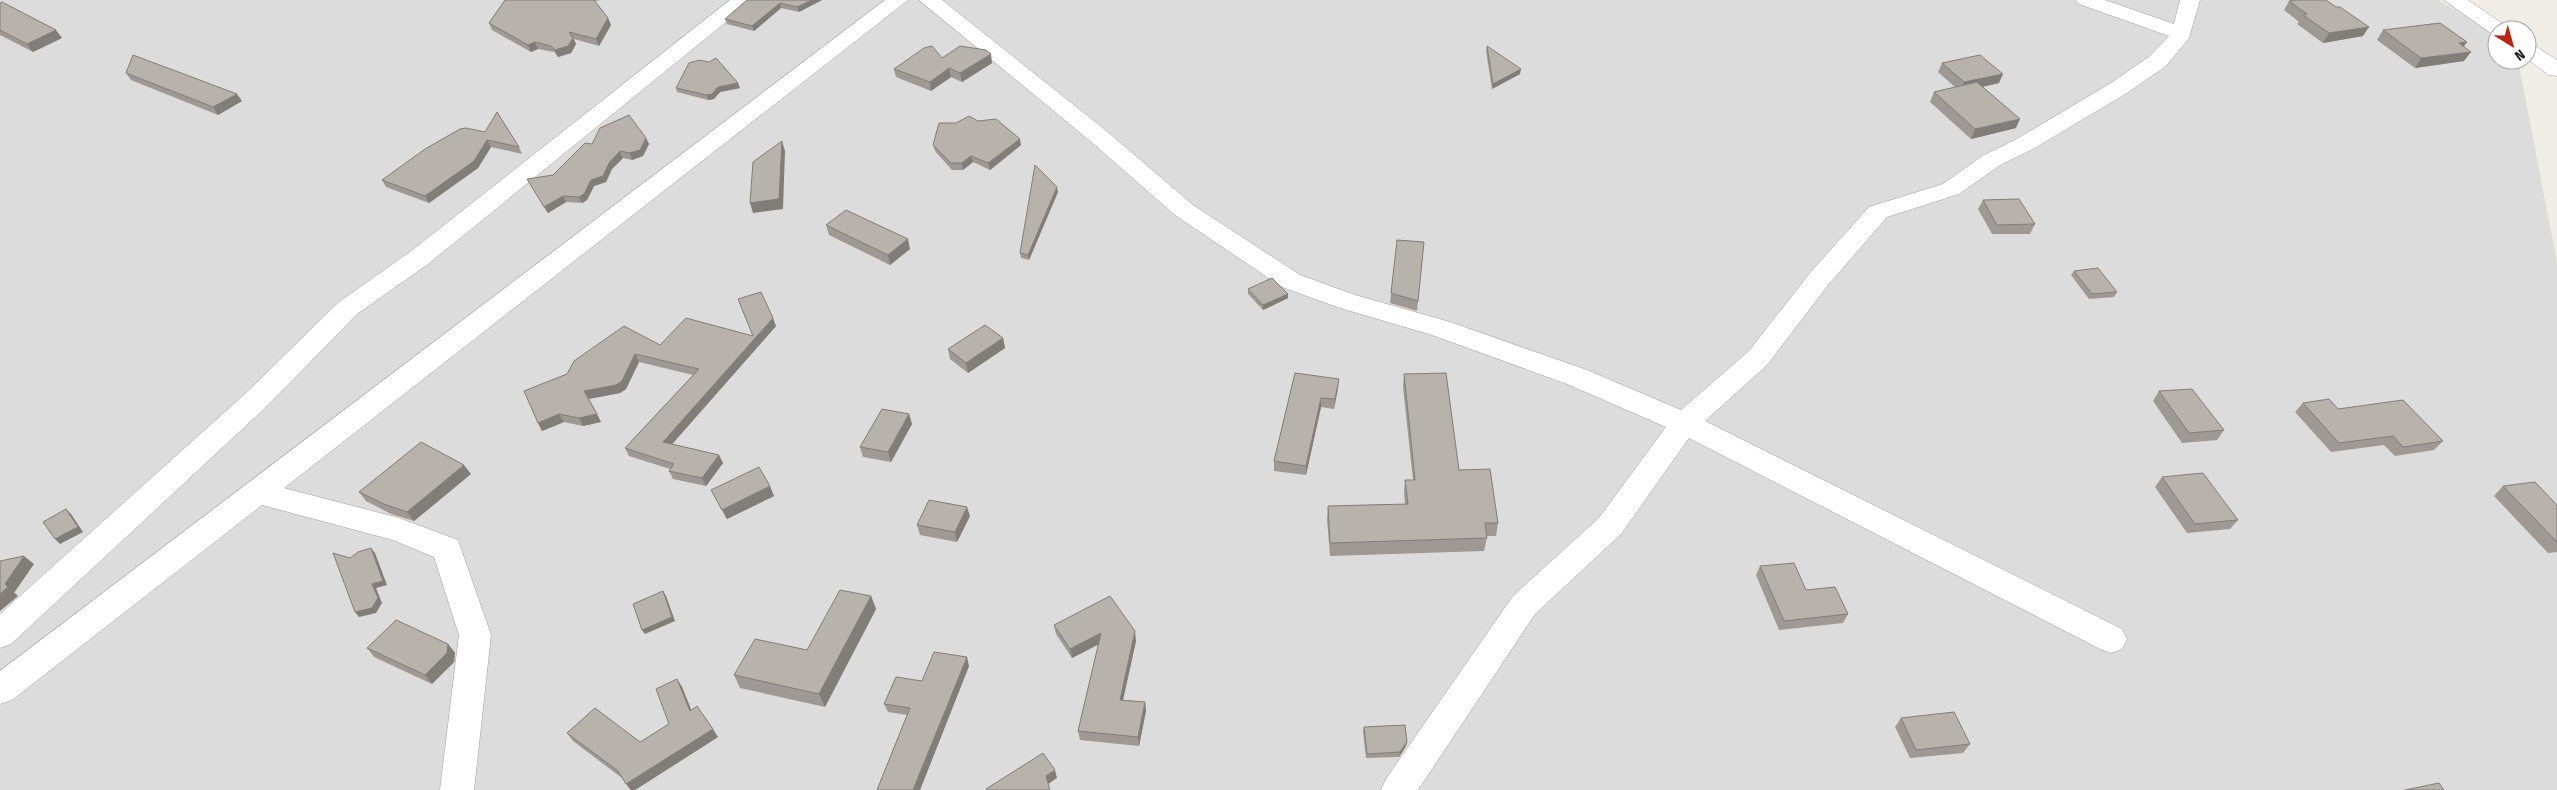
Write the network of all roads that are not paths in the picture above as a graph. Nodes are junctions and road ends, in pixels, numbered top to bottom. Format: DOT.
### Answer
graph roads {
  1 [pos="743,0"];
  2 [pos="898,0"];
  3 [pos="929,0"];
  4 [pos="2086,0"];
  5 [pos="2190,0"];
  6 [pos="2454,0"];
  7 [pos="2487,22"];
  8 [pos="2182,34"];
  9 [pos="2537,56"];
  10 [pos="2557,70"];
  11 [pos="1684,423"];
  12 [pos="258,492"];
  13 [pos="0,634"];
  14 [pos="2111,639"];
  15 [pos="0,690"];
  16 [pos="458,790"];
  17 [pos="1398,790"];
  1 -- 13 [label="street"];
  2 -- 12 [label="street"];
  3 -- 11 [label="street"];
  4 -- 8 [label="street"];
  5 -- 8 [label="street"];
  6 -- 7 [label="street"];
  8 -- 11 [label="street"];
  9 -- 10 [label="street"];
  11 -- 14 [label="street"];
  11 -- 17 [label="street"];
  12 -- 15 [label="street"];
  12 -- 16 [label="street"];
}
